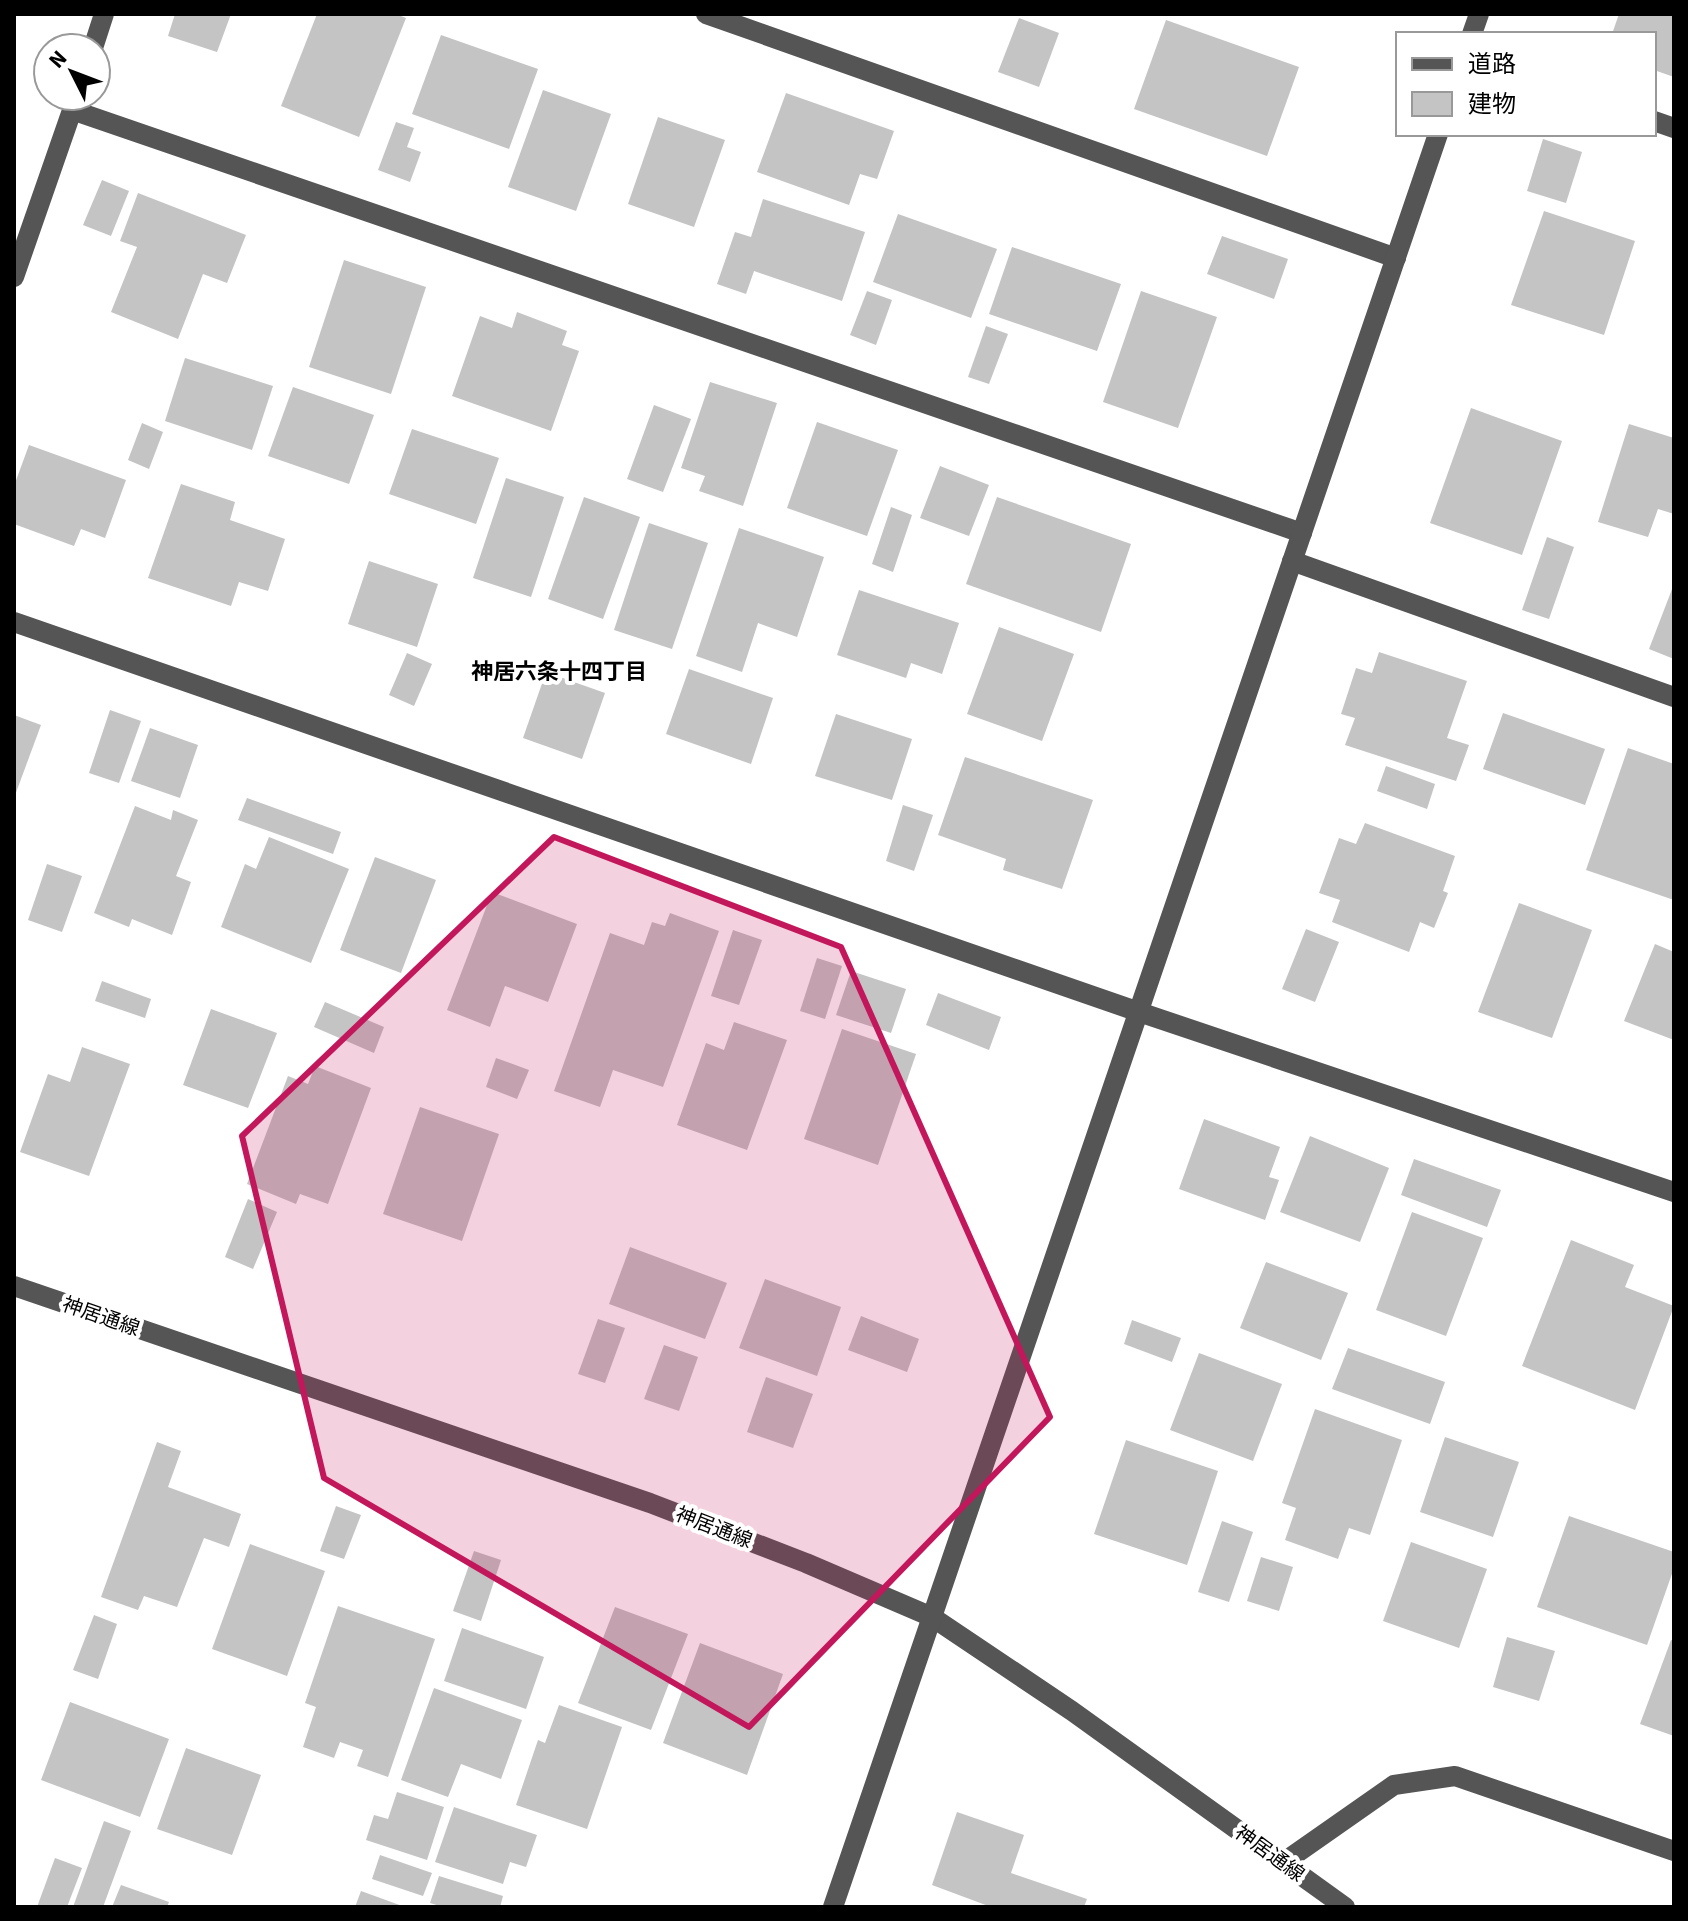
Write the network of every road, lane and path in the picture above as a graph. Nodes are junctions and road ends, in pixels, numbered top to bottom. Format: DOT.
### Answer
graph roads {
  1 [pos="706,14"];
  2 [pos="71,112"];
  3 [pos="100,112"];
  4 [pos="1437,136"];
  5 [pos="1396,258"];
  6 [pos="14,277"];
  7 [pos="1302,533"];
  8 [pos="1292,561"];
  9 [pos="14,622"];
  10 [pos="1674,697"];
  11 [pos="1139,1012"];
  12 [pos="1674,1192"];
  13 [pos="14,1286"];
  14 [pos="932,1617"];
  15 [pos="1674,1851"];
  16 [pos="1284,1862"];
  17 [pos="833,1907"];
  18 [pos="1345,1907"];
  1 -- 5 [label="street"];
  2 -- 6 [label="street"];
  3 -- 7 [label="street"];
  4 -- 5 [label="street"];
  5 -- 7 [label="street"];
  7 -- 8 [label="street"];
  8 -- 10 [label="street"];
  8 -- 11 [label="street"];
  9 -- 11 [label="street"];
  11 -- 12 [label="street"];
  11 -- 14 [label="street"];
  13 -- 14 [label="street, 神居通線"];
  14 -- 16 [label="street, 神居通線"];
  14 -- 17 [label="street"];
  15 -- 16 [label="street"];
  16 -- 18 [label="street, 神居通線"];
}
